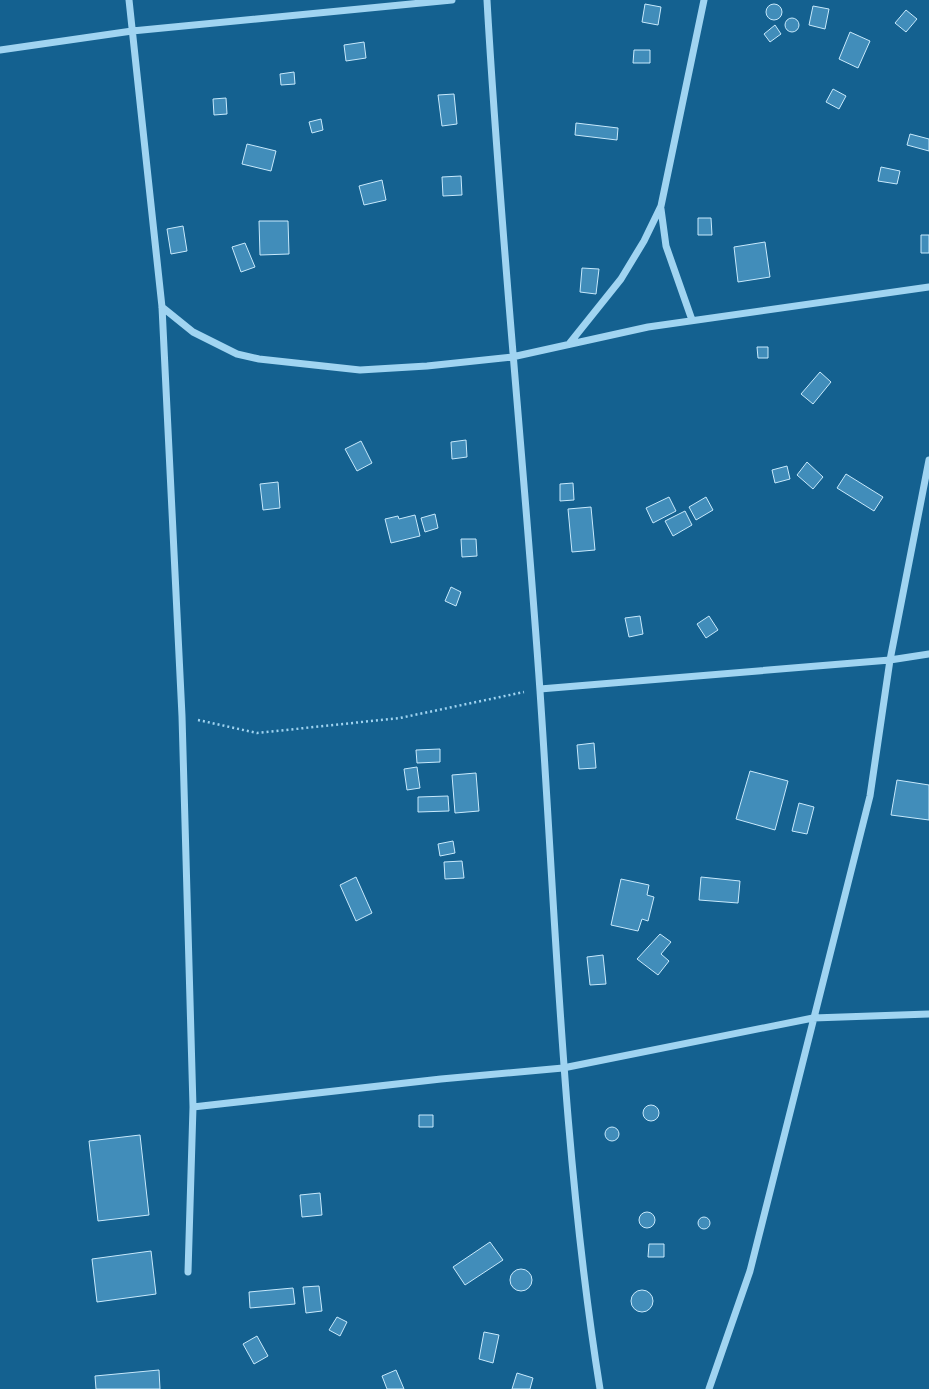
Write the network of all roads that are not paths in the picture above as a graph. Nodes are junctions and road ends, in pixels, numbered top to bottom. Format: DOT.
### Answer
graph roads {
  1 [pos="129,0"];
  2 [pos="452,0"];
  3 [pos="487,0"];
  4 [pos="704,0"];
  5 [pos="132,31"];
  6 [pos="0,50"];
  7 [pos="661,206"];
  8 [pos="929,287"];
  9 [pos="162,307"];
  10 [pos="692,320"];
  11 [pos="569,344"];
  12 [pos="512,357"];
  13 [pos="929,460"];
  14 [pos="929,654"];
  15 [pos="890,660"];
  16 [pos="540,689"];
  17 [pos="929,1014"];
  18 [pos="813,1018"];
  19 [pos="563,1068"];
  20 [pos="193,1107"];
  21 [pos="188,1272"];
  22 [pos="600,1389"];
  23 [pos="709,1389"];
  1 -- 5 [label="street"];
  2 -- 5 [label="street"];
  3 -- 12 [label="street"];
  4 -- 7 [label="street"];
  5 -- 6 [label="street"];
  5 -- 9 [label="street"];
  7 -- 10 [label="street"];
  7 -- 11 [label="street"];
  8 -- 10 [label="street"];
  9 -- 12 [label="street"];
  9 -- 20 [label="street"];
  10 -- 11 [label="street"];
  11 -- 12 [label="street"];
  12 -- 16 [label="street"];
  13 -- 15 [label="street"];
  14 -- 15 [label="street"];
  15 -- 16 [label="street"];
  15 -- 18 [label="street"];
  16 -- 19 [label="street"];
  17 -- 18 [label="street"];
  18 -- 19 [label="street"];
  18 -- 23 [label="street"];
  19 -- 20 [label="street"];
  19 -- 22 [label="street"];
  20 -- 21 [label="street"];
}
